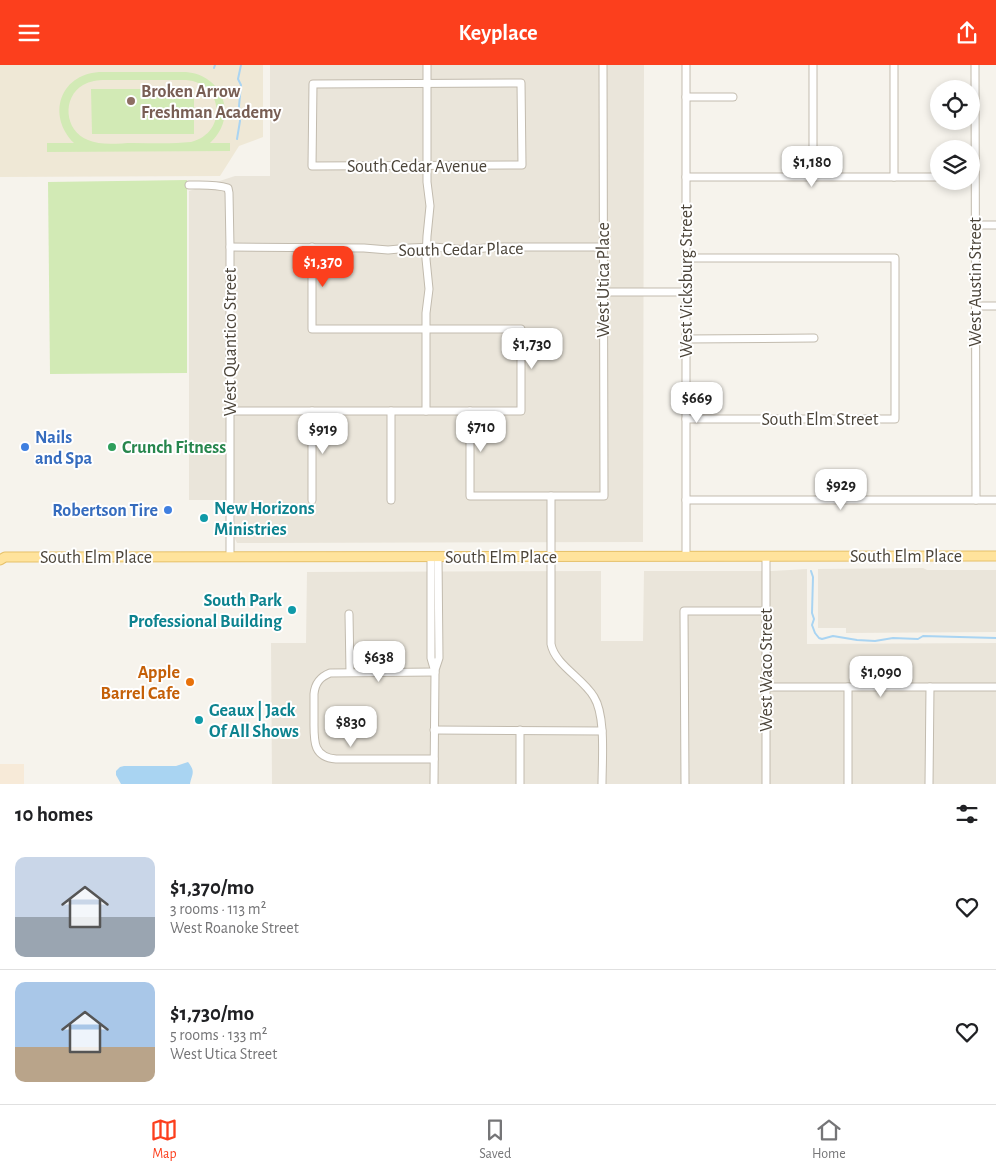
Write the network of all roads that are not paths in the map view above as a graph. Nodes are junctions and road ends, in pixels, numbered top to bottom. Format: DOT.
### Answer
graph roads {
  1 [pos="427,65"];
  2 [pos="603,65"];
  3 [pos="686,65"];
  4 [pos="813,65"];
  5 [pos="894,65"];
  6 [pos="975,65"];
  7 [pos="427,84"];
  8 [pos="686,97"];
  9 [pos="733,97"];
  10 [pos="974,140"];
  11 [pos="427,166"];
  12 [pos="686,177"];
  13 [pos="813,177"];
  14 [pos="894,177"];
  15 [pos="930,177"];
  16 [pos="189,185"];
  17 [pos="974,190"];
  18 [pos="975,225"];
  19 [pos="996,225"];
  20 [pos="230,247"];
  21 [pos="312,247"];
  22 [pos="426,247"];
  23 [pos="603,247"];
  24 [pos="686,258"];
  25 [pos="603,292"];
  26 [pos="686,292"];
  27 [pos="976,306"];
  28 [pos="996,306"];
  29 [pos="426,329"];
  30 [pos="814,338"];
  31 [pos="686,339"];
  32 [pos="230,411"];
  33 [pos="312,411"];
  34 [pos="391,411"];
  35 [pos="426,411"];
  36 [pos="470,411"];
  37 [pos="686,419"];
  38 [pos="552,496"];
  39 [pos="976,499"];
  40 [pos="312,500"];
  41 [pos="391,500"];
  42 [pos="686,500"];
  43 [pos="996,500"];
  44 [pos="686,556"];
  45 [pos="766,556"];
  46 [pos="996,556"];
  47 [pos="2,557"];
  48 [pos="230,557"];
  49 [pos="435,557"];
  50 [pos="551,557"];
  51 [pos="766,611"];
  52 [pos="349,614"];
  53 [pos="350,672"];
  54 [pos="435,672"];
  55 [pos="766,687"];
  56 [pos="848,687"];
  57 [pos="930,687"];
  58 [pos="996,687"];
  59 [pos="434,730"];
  60 [pos="520,730"];
  61 [pos="602,731"];
  62 [pos="434,759"];
  63 [pos="434,784"];
  64 [pos="520,784"];
  65 [pos="602,784"];
  66 [pos="684,784"];
  67 [pos="766,784"];
  68 [pos="848,784"];
  69 [pos="930,784"];
  1 -- 7 [label="street"];
  2 -- 23 [label="street, West Utica Place"];
  3 -- 8 [label="street, West Vicksburg Street"];
  4 -- 13 [label="street"];
  5 -- 14 [label="street"];
  6 -- 10 [label="street, West Austin Street"];
  7 -- 11 [label="street"];
  7 -- 11 [label="street, South Cedar Avenue"];
  7 -- 11 [label="street, South Cedar Avenue"];
  8 -- 9 [label="street"];
  8 -- 12 [label="street, West Vicksburg Street"];
  11 -- 22 [label="street"];
  12 -- 13 [label="street"];
  12 -- 24 [label="street, West Vicksburg Street"];
  13 -- 14 [label="street"];
  14 -- 15 [label="street"];
  16 -- 20 [label="street, West Quantico Street"];
  17 -- 18 [label="street, West Austin Street"];
  18 -- 19 [label="street"];
  18 -- 27 [label="street, West Austin Street"];
  20 -- 21 [label="street, South Cedar Place"];
  20 -- 32 [label="street, West Quantico Street"];
  21 -- 22 [label="street, South Cedar Place"];
  21 -- 29 [label="street"];
  22 -- 23 [label="street, South Cedar Place"];
  22 -- 29 [label="street"];
  23 -- 25 [label="street, West Utica Place"];
  24 -- 26 [label="street, West Vicksburg Street"];
  24 -- 37 [label="street, South Elm Street"];
  25 -- 26 [label="street"];
  25 -- 38 [label="street, West Utica Place"];
  26 -- 31 [label="street, West Vicksburg Street"];
  27 -- 28 [label="street"];
  27 -- 39 [label="street, West Austin Street"];
  29 -- 35 [label="street"];
  29 -- 36 [label="street"];
  30 -- 31 [label="street"];
  31 -- 37 [label="street, West Vicksburg Street"];
  32 -- 33 [label="street"];
  32 -- 48 [label="street, West Quantico Street"];
  33 -- 34 [label="street"];
  33 -- 40 [label="street"];
  34 -- 35 [label="street"];
  34 -- 41 [label="street"];
  35 -- 36 [label="street"];
  36 -- 38 [label="street"];
  37 -- 42 [label="street, West Vicksburg Street"];
  38 -- 50 [label="street"];
  39 -- 42 [label="street"];
  39 -- 43 [label="street"];
  42 -- 44 [label="street, West Vicksburg Street"];
  44 -- 45 [label="main road, South Elm Place"];
  44 -- 50 [label="main road, South Elm Place"];
  45 -- 46 [label="main road, South Elm Place"];
  45 -- 51 [label="street, West Waco Street"];
  47 -- 48 [label="main road, South Elm Place"];
  48 -- 49 [label="main road, South Elm Place"];
  49 -- 50 [label="main road, South Elm Place"];
  49 -- 54 [label="street"];
  50 -- 61 [label="street"];
  51 -- 55 [label="street, West Waco Street"];
  51 -- 66 [label="street"];
  52 -- 53 [label="street"];
  53 -- 54 [label="street"];
  53 -- 62 [label="street"];
  54 -- 59 [label="street"];
  55 -- 56 [label="street"];
  55 -- 67 [label="street, West Waco Street"];
  56 -- 57 [label="street"];
  56 -- 68 [label="street"];
  57 -- 58 [label="street"];
  57 -- 69 [label="street"];
  59 -- 60 [label="street"];
  59 -- 62 [label="street"];
  60 -- 61 [label="street"];
  60 -- 64 [label="street"];
  61 -- 65 [label="street"];
  62 -- 63 [label="street"];
}
